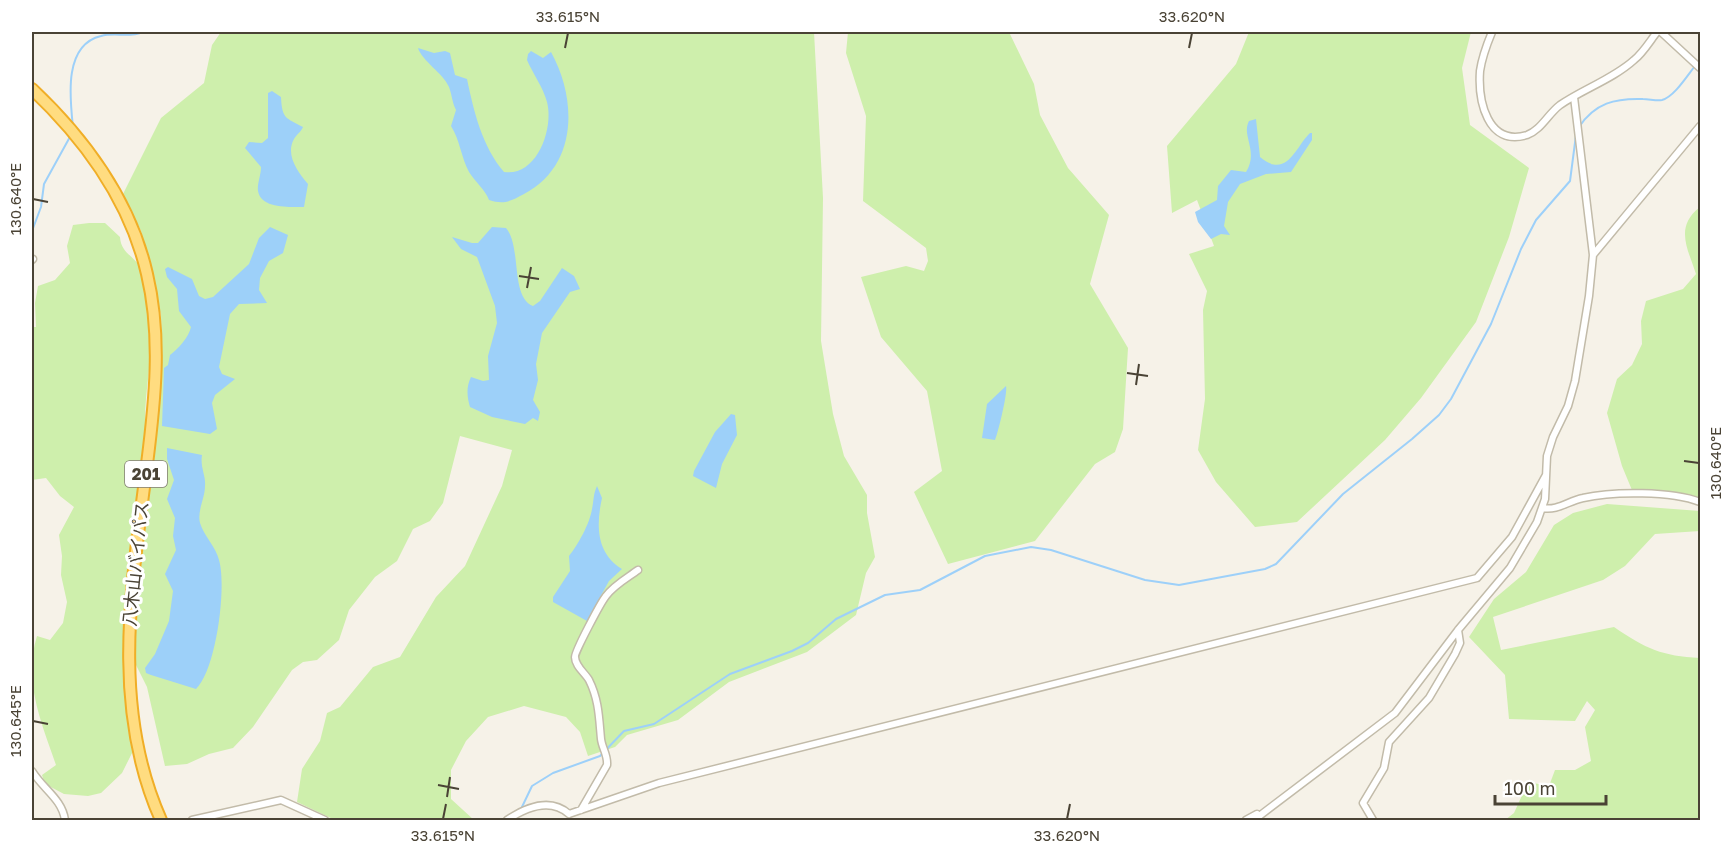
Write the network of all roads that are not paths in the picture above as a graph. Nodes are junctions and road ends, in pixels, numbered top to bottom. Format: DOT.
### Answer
graph roads {
  1 [pos="1492,32"];
  2 [pos="1659,32"];
  3 [pos="1701,68"];
  4 [pos="32,89"];
  5 [pos="1574,97"];
  6 [pos="1701,126"];
  7 [pos="1593,255"];
  8 [pos="1546,475"];
  9 [pos="1701,502"];
  10 [pos="1542,508"];
  11 [pos="638,570"];
  12 [pos="1458,630"];
  13 [pos="32,771"];
  14 [pos="1271,807"];
  15 [pos="581,810"];
  16 [pos="569,817"];
  17 [pos="65,820"];
  18 [pos="161,820"];
  19 [pos="192,820"];
  20 [pos="325,820"];
  21 [pos="507,820"];
  22 [pos="1246,820"];
  23 [pos="1254,820"];
  24 [pos="1373,820"];
  1 -- 5 [label="street"];
  2 -- 3 [label="street"];
  2 -- 5 [label="street"];
  4 -- 18 [label="highway, 八木山バイパス / 201"];
  5 -- 7 [label="street"];
  6 -- 7 [label="street"];
  7 -- 8 [label="street"];
  8 -- 10 [label="street"];
  8 -- 15 [label="street"];
  9 -- 10 [label="street"];
  10 -- 12 [label="street"];
  11 -- 15 [label="street"];
  12 -- 14 [label="street"];
  12 -- 24 [label="street"];
  13 -- 17 [label="street"];
  14 -- 22 [label="street"];
  14 -- 23 [label="street"];
  15 -- 16 [label="street"];
  16 -- 21 [label="street"];
  19 -- 20 [label="street"];
}
